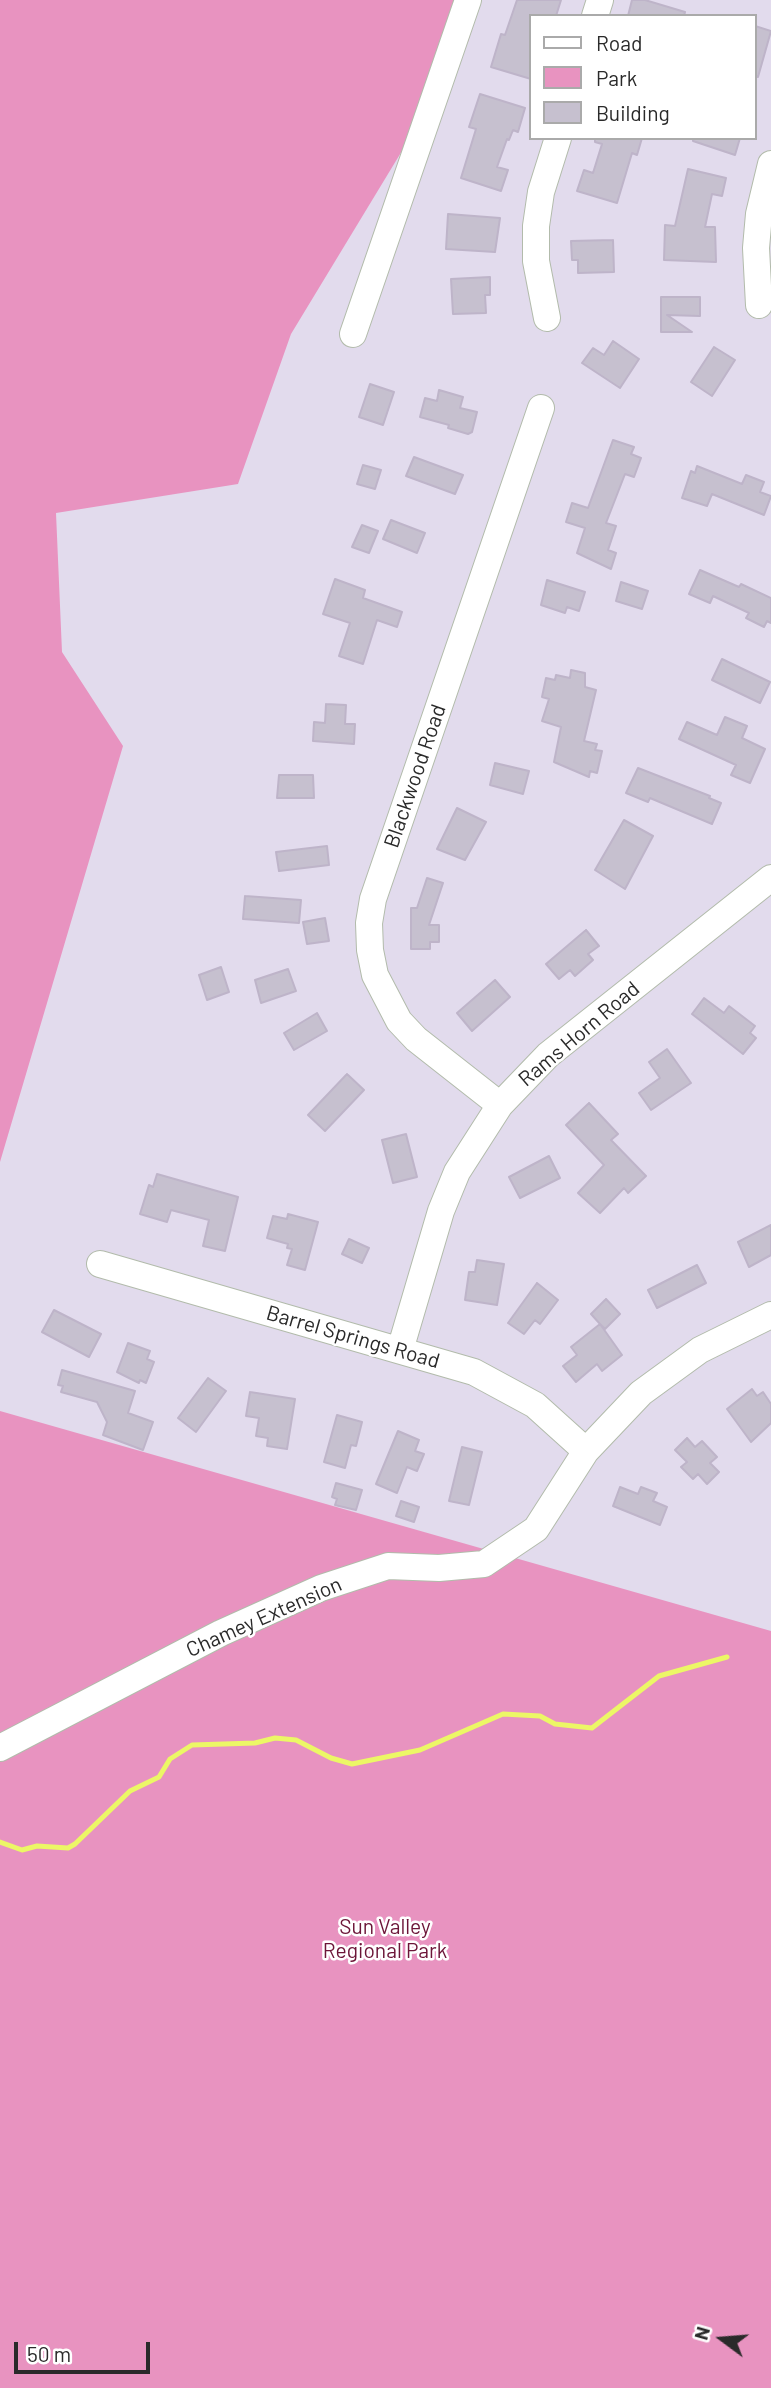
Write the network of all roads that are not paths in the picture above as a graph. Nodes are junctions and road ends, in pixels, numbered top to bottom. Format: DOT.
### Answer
graph roads {
  1 [pos="468,0"];
  2 [pos="557,140"];
  3 [pos="771,164"];
  4 [pos="758,305"];
  5 [pos="547,318"];
  6 [pos="352,334"];
  7 [pos="541,408"];
  8 [pos="771,878"];
  9 [pos="499,1105"];
  10 [pos="100,1264"];
  11 [pos="771,1315"];
  12 [pos="400,1350"];
  13 [pos="586,1451"];
  14 [pos="0,1748"];
  1 -- 6 [label="street"];
  2 -- 5 [label="street"];
  3 -- 4 [label="street"];
  7 -- 9 [label="street, Blackwood Road"];
  8 -- 9 [label="street, Rams Horn Road"];
  9 -- 12 [label="street, Rams Horn Road"];
  10 -- 12 [label="street, Barrel Springs Road"];
  11 -- 13 [label="street"];
  12 -- 13 [label="street, Barrel Springs Road"];
  13 -- 14 [label="street, Chamey Extension"];
}
